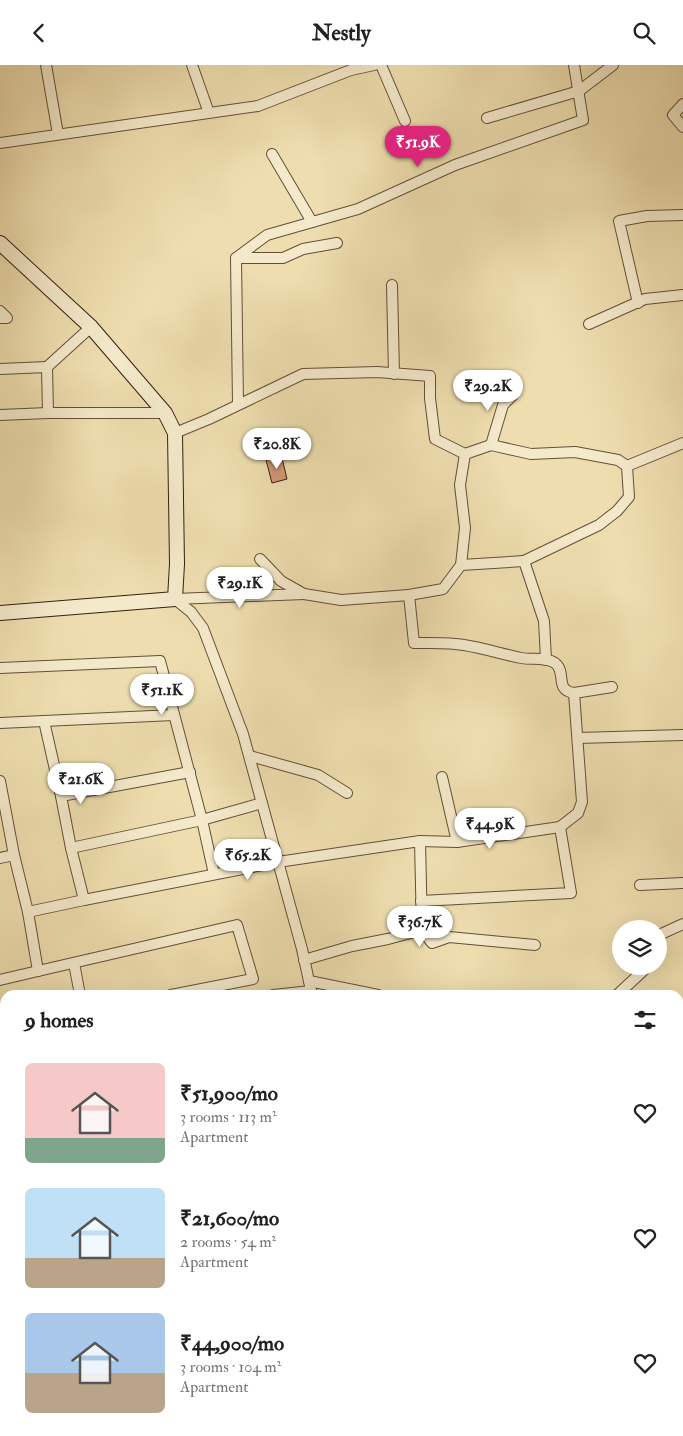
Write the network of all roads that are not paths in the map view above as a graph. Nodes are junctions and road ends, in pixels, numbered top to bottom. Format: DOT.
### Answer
graph roads {
  1 [pos="46,65"];
  2 [pos="192,65"];
  3 [pos="374,65"];
  4 [pos="381,65"];
  5 [pos="574,65"];
  6 [pos="613,65"];
  7 [pos="350,68"];
  8 [pos="579,91"];
  9 [pos="683,105"];
  10 [pos="209,113"];
  11 [pos="487,118"];
  12 [pos="405,121"];
  13 [pos="683,127"];
  14 [pos="58,134"];
  15 [pos="0,143"];
  16 [pos="272,154"];
  17 [pos="683,215"];
  18 [pos="312,222"];
  19 [pos="0,243"];
  20 [pos="337,243"];
  21 [pos="236,258"];
  22 [pos="392,285"];
  23 [pos="683,295"];
  24 [pos="638,303"];
  25 [pos="0,311"];
  26 [pos="0,318"];
  27 [pos="589,324"];
  28 [pos="91,327"];
  29 [pos="47,367"];
  30 [pos="0,369"];
  31 [pos="394,374"];
  32 [pos="513,395"];
  33 [pos="238,404"];
  34 [pos="48,413"];
  35 [pos="165,413"];
  36 [pos="0,415"];
  37 [pos="175,433"];
  38 [pos="683,443"];
  39 [pos="491,445"];
  40 [pos="465,454"];
  41 [pos="627,466"];
  42 [pos="260,559"];
  43 [pos="524,561"];
  44 [pos="461,565"];
  45 [pos="304,594"];
  46 [pos="409,595"];
  47 [pos="175,599"];
  48 [pos="0,613"];
  49 [pos="546,660"];
  50 [pos="0,668"];
  51 [pos="612,687"];
  52 [pos="574,693"];
  53 [pos="174,715"];
  54 [pos="44,721"];
  55 [pos="0,723"];
  56 [pos="683,735"];
  57 [pos="578,738"];
  58 [pos="250,756"];
  59 [pos="190,772"];
  60 [pos="442,777"];
  61 [pos="0,781"];
  62 [pos="348,793"];
  63 [pos="61,796"];
  64 [pos="2,800"];
  65 [pos="262,803"];
  66 [pos="202,820"];
  67 [pos="560,827"];
  68 [pos="420,841"];
  69 [pos="457,843"];
  70 [pos="71,848"];
  71 [pos="14,855"];
  72 [pos="0,858"];
  73 [pos="278,862"];
  74 [pos="214,875"];
  75 [pos="683,883"];
  76 [pos="640,885"];
  77 [pos="84,900"];
  78 [pos="421,901"];
  79 [pos="28,913"];
  80 [pos="683,924"];
  81 [pos="422,930"];
  82 [pos="667,931"];
  83 [pos="535,945"];
  84 [pos="304,960"];
  85 [pos="74,963"];
  86 [pos="38,971"];
  87 [pos="639,975"];
  88 [pos="0,980"];
  89 [pos="311,989"];
  90 [pos="79,990"];
  91 [pos="197,990"];
  92 [pos="622,990"];
  1 -- 14 [label="street"];
  2 -- 10 [label="street"];
  3 -- 7 [label="street"];
  4 -- 12 [label="street"];
  5 -- 8 [label="street"];
  6 -- 8 [label="street"];
  7 -- 10 [label="street"];
  8 -- 11 [label="street"];
  8 -- 18 [label="street"];
  9 -- 13 [label="street"];
  10 -- 14 [label="street"];
  14 -- 15 [label="street"];
  16 -- 18 [label="street"];
  17 -- 24 [label="street"];
  18 -- 21 [label="street"];
  19 -- 28 [label="street"];
  20 -- 21 [label="street"];
  21 -- 33 [label="street"];
  22 -- 31 [label="street"];
  23 -- 24 [label="street"];
  24 -- 27 [label="street"];
  25 -- 26 [label="street"];
  28 -- 29 [label="street"];
  28 -- 35 [label="street"];
  29 -- 30 [label="street"];
  29 -- 34 [label="street"];
  31 -- 33 [label="street"];
  31 -- 40 [label="street"];
  32 -- 39 [label="street"];
  33 -- 37 [label="street"];
  34 -- 35 [label="street"];
  34 -- 36 [label="street"];
  35 -- 37 [label="street"];
  37 -- 47 [label="street"];
  38 -- 41 [label="street"];
  39 -- 40 [label="street"];
  39 -- 41 [label="street"];
  40 -- 44 [label="street"];
  41 -- 43 [label="street"];
  42 -- 45 [label="street"];
  43 -- 44 [label="street"];
  43 -- 49 [label="street"];
  44 -- 46 [label="street"];
  45 -- 46 [label="street"];
  45 -- 47 [label="street"];
  46 -- 49 [label="street"];
  47 -- 48 [label="street"];
  47 -- 58 [label="street"];
  49 -- 52 [label="street"];
  50 -- 53 [label="street"];
  51 -- 52 [label="street"];
  52 -- 57 [label="street"];
  53 -- 54 [label="street"];
  53 -- 59 [label="street"];
  54 -- 55 [label="street"];
  54 -- 63 [label="street"];
  56 -- 57 [label="street"];
  57 -- 67 [label="street"];
  58 -- 62 [label="street"];
  58 -- 65 [label="street"];
  59 -- 63 [label="street"];
  59 -- 66 [label="street"];
  60 -- 69 [label="street"];
  61 -- 64 [label="street"];
  63 -- 70 [label="street"];
  64 -- 71 [label="street"];
  65 -- 66 [label="street"];
  65 -- 73 [label="street"];
  66 -- 70 [label="street"];
  66 -- 74 [label="street"];
  67 -- 69 [label="street"];
  67 -- 78 [label="street"];
  68 -- 69 [label="street"];
  68 -- 73 [label="street"];
  68 -- 78 [label="street"];
  70 -- 77 [label="street"];
  71 -- 72 [label="street"];
  71 -- 79 [label="street"];
  73 -- 74 [label="street"];
  73 -- 84 [label="street"];
  74 -- 77 [label="street"];
  75 -- 76 [label="street"];
  77 -- 79 [label="street"];
  78 -- 81 [label="street"];
  79 -- 86 [label="street"];
  80 -- 82 [label="street"];
  81 -- 83 [label="street"];
  81 -- 84 [label="street"];
  84 -- 89 [label="street"];
  85 -- 86 [label="street"];
  85 -- 90 [label="street"];
  85 -- 91 [label="street"];
  86 -- 88 [label="street"];
  87 -- 92 [label="street"];
}
